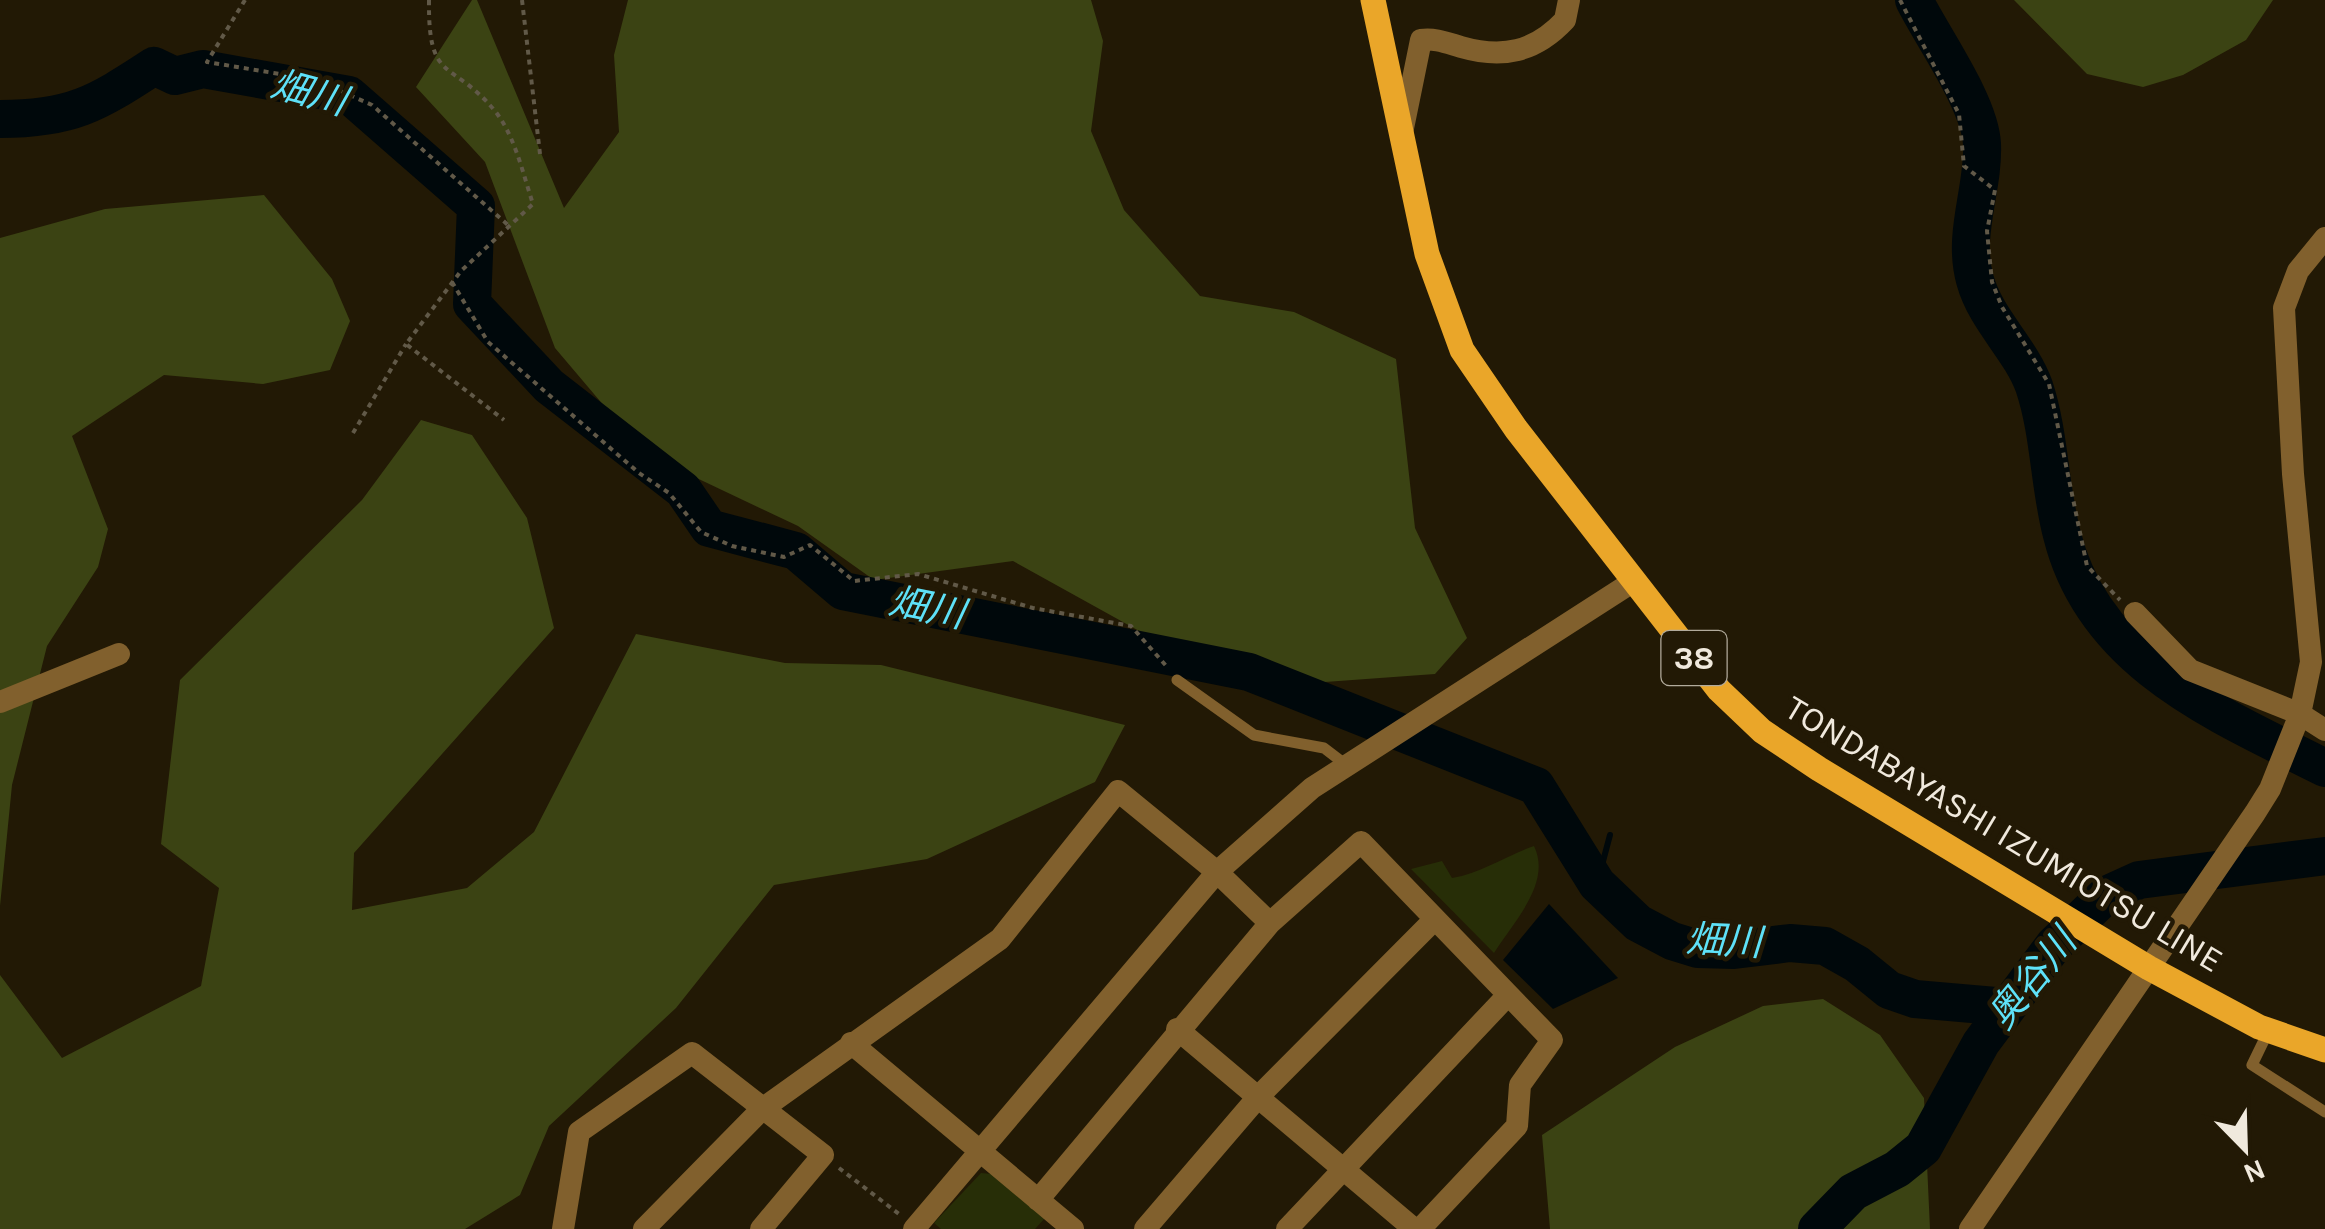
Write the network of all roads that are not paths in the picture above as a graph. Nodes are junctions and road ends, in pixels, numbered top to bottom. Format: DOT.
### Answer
graph roads {
  1 [pos="1373,0"];
  2 [pos="1569,0"];
  3 [pos="1402,133"];
  4 [pos="2325,238"];
  5 [pos="1634,582"];
  6 [pos="2135,613"];
  7 [pos="119,654"];
  8 [pos="1178,680"];
  9 [pos="0,702"];
  10 [pos="2300,714"];
  11 [pos="2325,730"];
  12 [pos="1346,764"];
  13 [pos="1217,872"];
  14 [pos="1434,920"];
  15 [pos="1270,923"];
  16 [pos="2149,968"];
  17 [pos="1508,994"];
  18 [pos="1178,1029"];
  19 [pos="2268,1030"];
  20 [pos="851,1043"];
  21 [pos="2325,1050"];
  22 [pos="1259,1096"];
  23 [pos="762,1109"];
  24 [pos="2325,1112"];
  25 [pos="980,1151"];
  26 [pos="1342,1166"];
  27 [pos="1038,1200"];
  28 [pos="910,1225"];
  29 [pos="563,1229"];
  30 [pos="644,1229"];
  31 [pos="761,1229"];
  32 [pos="1073,1229"];
  33 [pos="1145,1229"];
  34 [pos="1287,1229"];
  35 [pos="1417,1229"];
  36 [pos="1970,1229"];
  1 -- 3 [label="main road, TONDABAYASHI IZUMIOTSU LINE / 38"];
  2 -- 3 [label="street"];
  3 -- 5 [label="main road, TONDABAYASHI IZUMIOTSU LINE / 38"];
  4 -- 10 [label="street"];
  5 -- 12 [label="street"];
  5 -- 16 [label="main road, TONDABAYASHI IZUMIOTSU LINE / 38"];
  6 -- 10 [label="street"];
  7 -- 9 [label="street"];
  8 -- 12 [label="lane"];
  10 -- 11 [label="street"];
  10 -- 16 [label="street"];
  12 -- 13 [label="street"];
  13 -- 15 [label="street"];
  13 -- 20 [label="street"];
  13 -- 25 [label="street"];
  14 -- 15 [label="street"];
  14 -- 17 [label="street"];
  14 -- 22 [label="street"];
  15 -- 18 [label="street"];
  16 -- 19 [label="main road, TONDABAYASHI IZUMIOTSU LINE / 38"];
  16 -- 36 [label="street"];
  17 -- 26 [label="street"];
  17 -- 35 [label="street"];
  18 -- 22 [label="street"];
  18 -- 27 [label="street"];
  19 -- 21 [label="main road, TONDABAYASHI IZUMIOTSU LINE / 38"];
  19 -- 24 [label="lane"];
  20 -- 23 [label="street"];
  20 -- 25 [label="street"];
  22 -- 26 [label="street"];
  22 -- 33 [label="street"];
  23 -- 29 [label="street"];
  23 -- 30 [label="street"];
  23 -- 31 [label="street"];
  25 -- 27 [label="street"];
  25 -- 28 [label="street"];
  26 -- 34 [label="street"];
  26 -- 35 [label="street"];
  27 -- 32 [label="street"];
}
